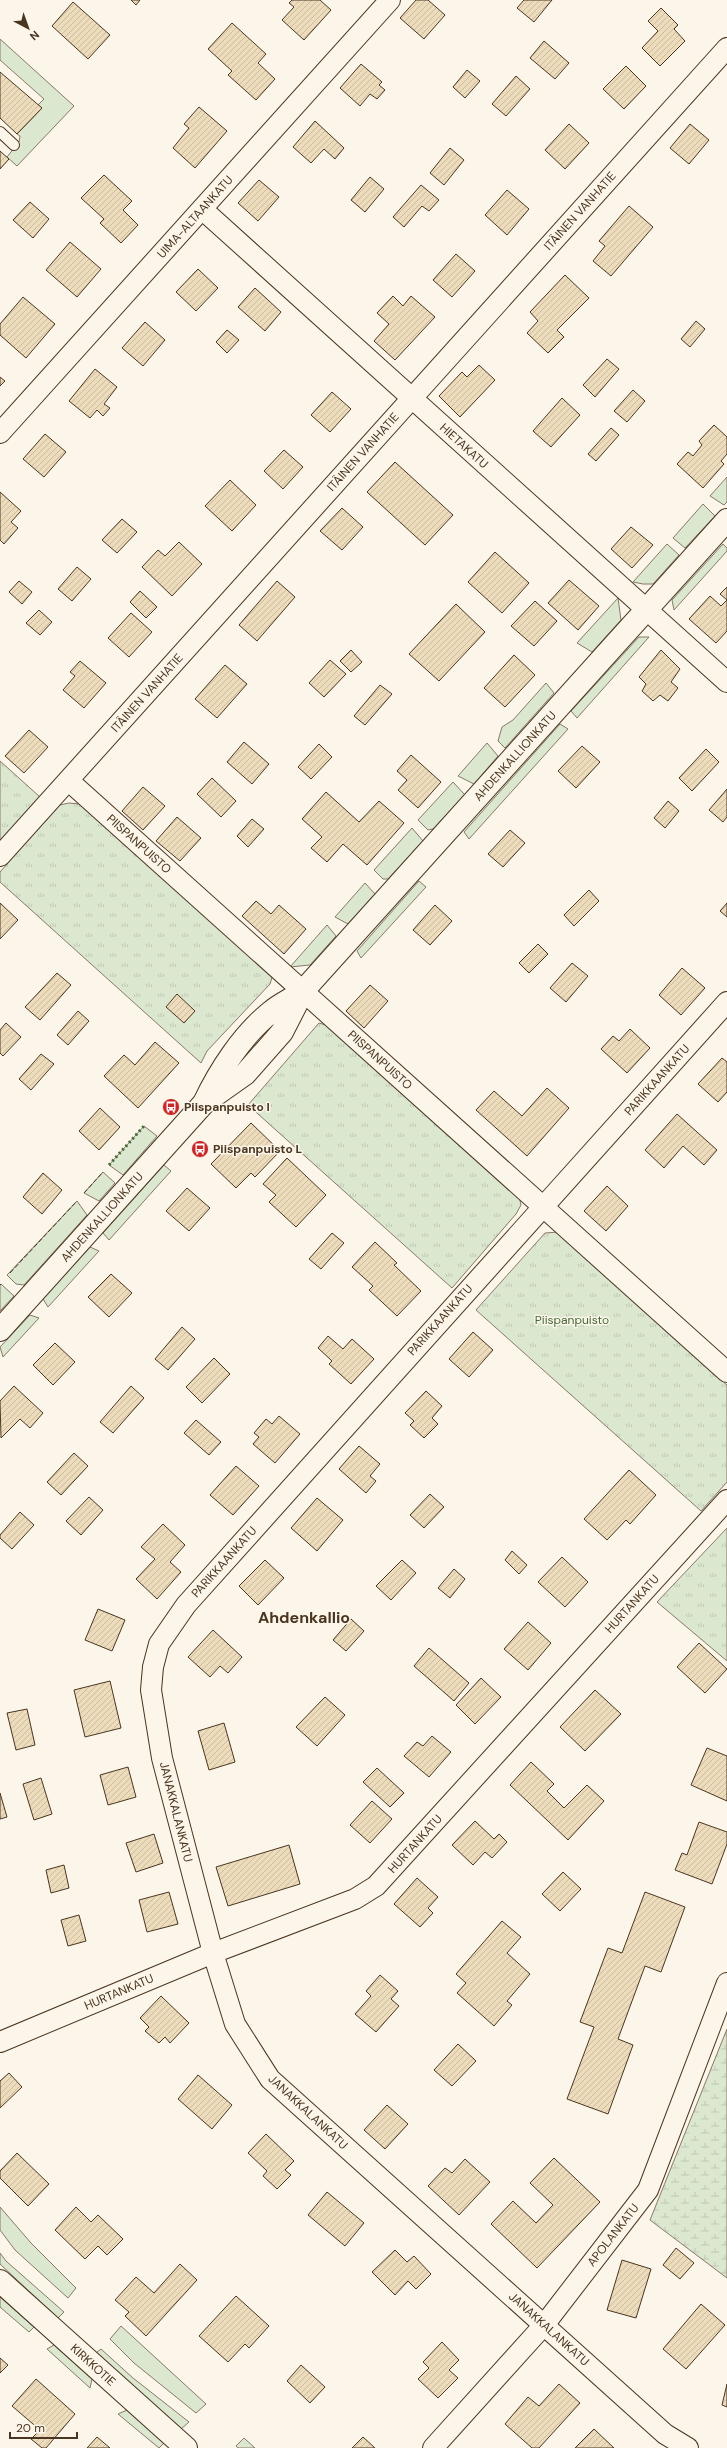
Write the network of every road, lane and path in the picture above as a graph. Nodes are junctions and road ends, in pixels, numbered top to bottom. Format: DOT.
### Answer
graph roads {
  1 [pos="390,0"];
  2 [pos="727,48"];
  3 [pos="0,132"];
  4 [pos="14,145"];
  5 [pos="202,209"];
  6 [pos="412,399"];
  7 [pos="0,433"];
  8 [pos="727,520"];
  9 [pos="647,609"];
  10 [pos="727,682"];
  11 [pos="69,781"];
  12 [pos="0,856"];
  13 [pos="303,991"];
  14 [pos="727,1002"];
  15 [pos="542,1206"];
  16 [pos="0,1330"];
  17 [pos="727,1372"];
  18 [pos="727,1500"];
  19 [pos="160,1644"];
  20 [pos="213,1953"];
  21 [pos="727,1983"];
  22 [pos="0,2042"];
  23 [pos="0,2281"];
  24 [pos="544,2325"];
  25 [pos="186,2448"];
  26 [pos="433,2448"];
  27 [pos="688,2448"];
  1 -- 5 [label="street, UIMA-ALTAANKATU"];
  2 -- 6 [label="street, ITÄINEN VANHATIE"];
  3 -- 4 [label="lane"];
  5 -- 6 [label="street, HIETAKATU"];
  5 -- 7 [label="street, UIMA-ALTAANKATU"];
  6 -- 9 [label="street, HIETAKATU"];
  6 -- 11 [label="street, ITÄINEN VANHATIE"];
  8 -- 9 [label="street, AHDENKALLIONKATU"];
  9 -- 10 [label="street, HIETAKATU"];
  9 -- 13 [label="street, AHDENKALLIONKATU"];
  11 -- 12 [label="street, ITÄINEN VANHATIE"];
  11 -- 13 [label="street, PIISPANPUISTO"];
  13 -- 15 [label="street, PIISPANPUISTO"];
  13 -- 16 [label="street, AHDENKALLIONKATU"];
  14 -- 15 [label="street, PARIKKAANKATU"];
  15 -- 17 [label="street, PIISPANPUISTO"];
  15 -- 19 [label="street, PARIKKAANKATU"];
  18 -- 20 [label="street, HURTANKATU"];
  19 -- 20 [label="street, JANAKKALANKATU"];
  20 -- 22 [label="street, HURTANKATU"];
  20 -- 24 [label="street, JANAKKALANKATU"];
  21 -- 24 [label="street, APOLANKATU"];
  23 -- 25 [label="street, KIRKKOTIE"];
  24 -- 26 [label="street, APOLANKATU"];
  24 -- 27 [label="street, JANAKKALANKATU"];
}
